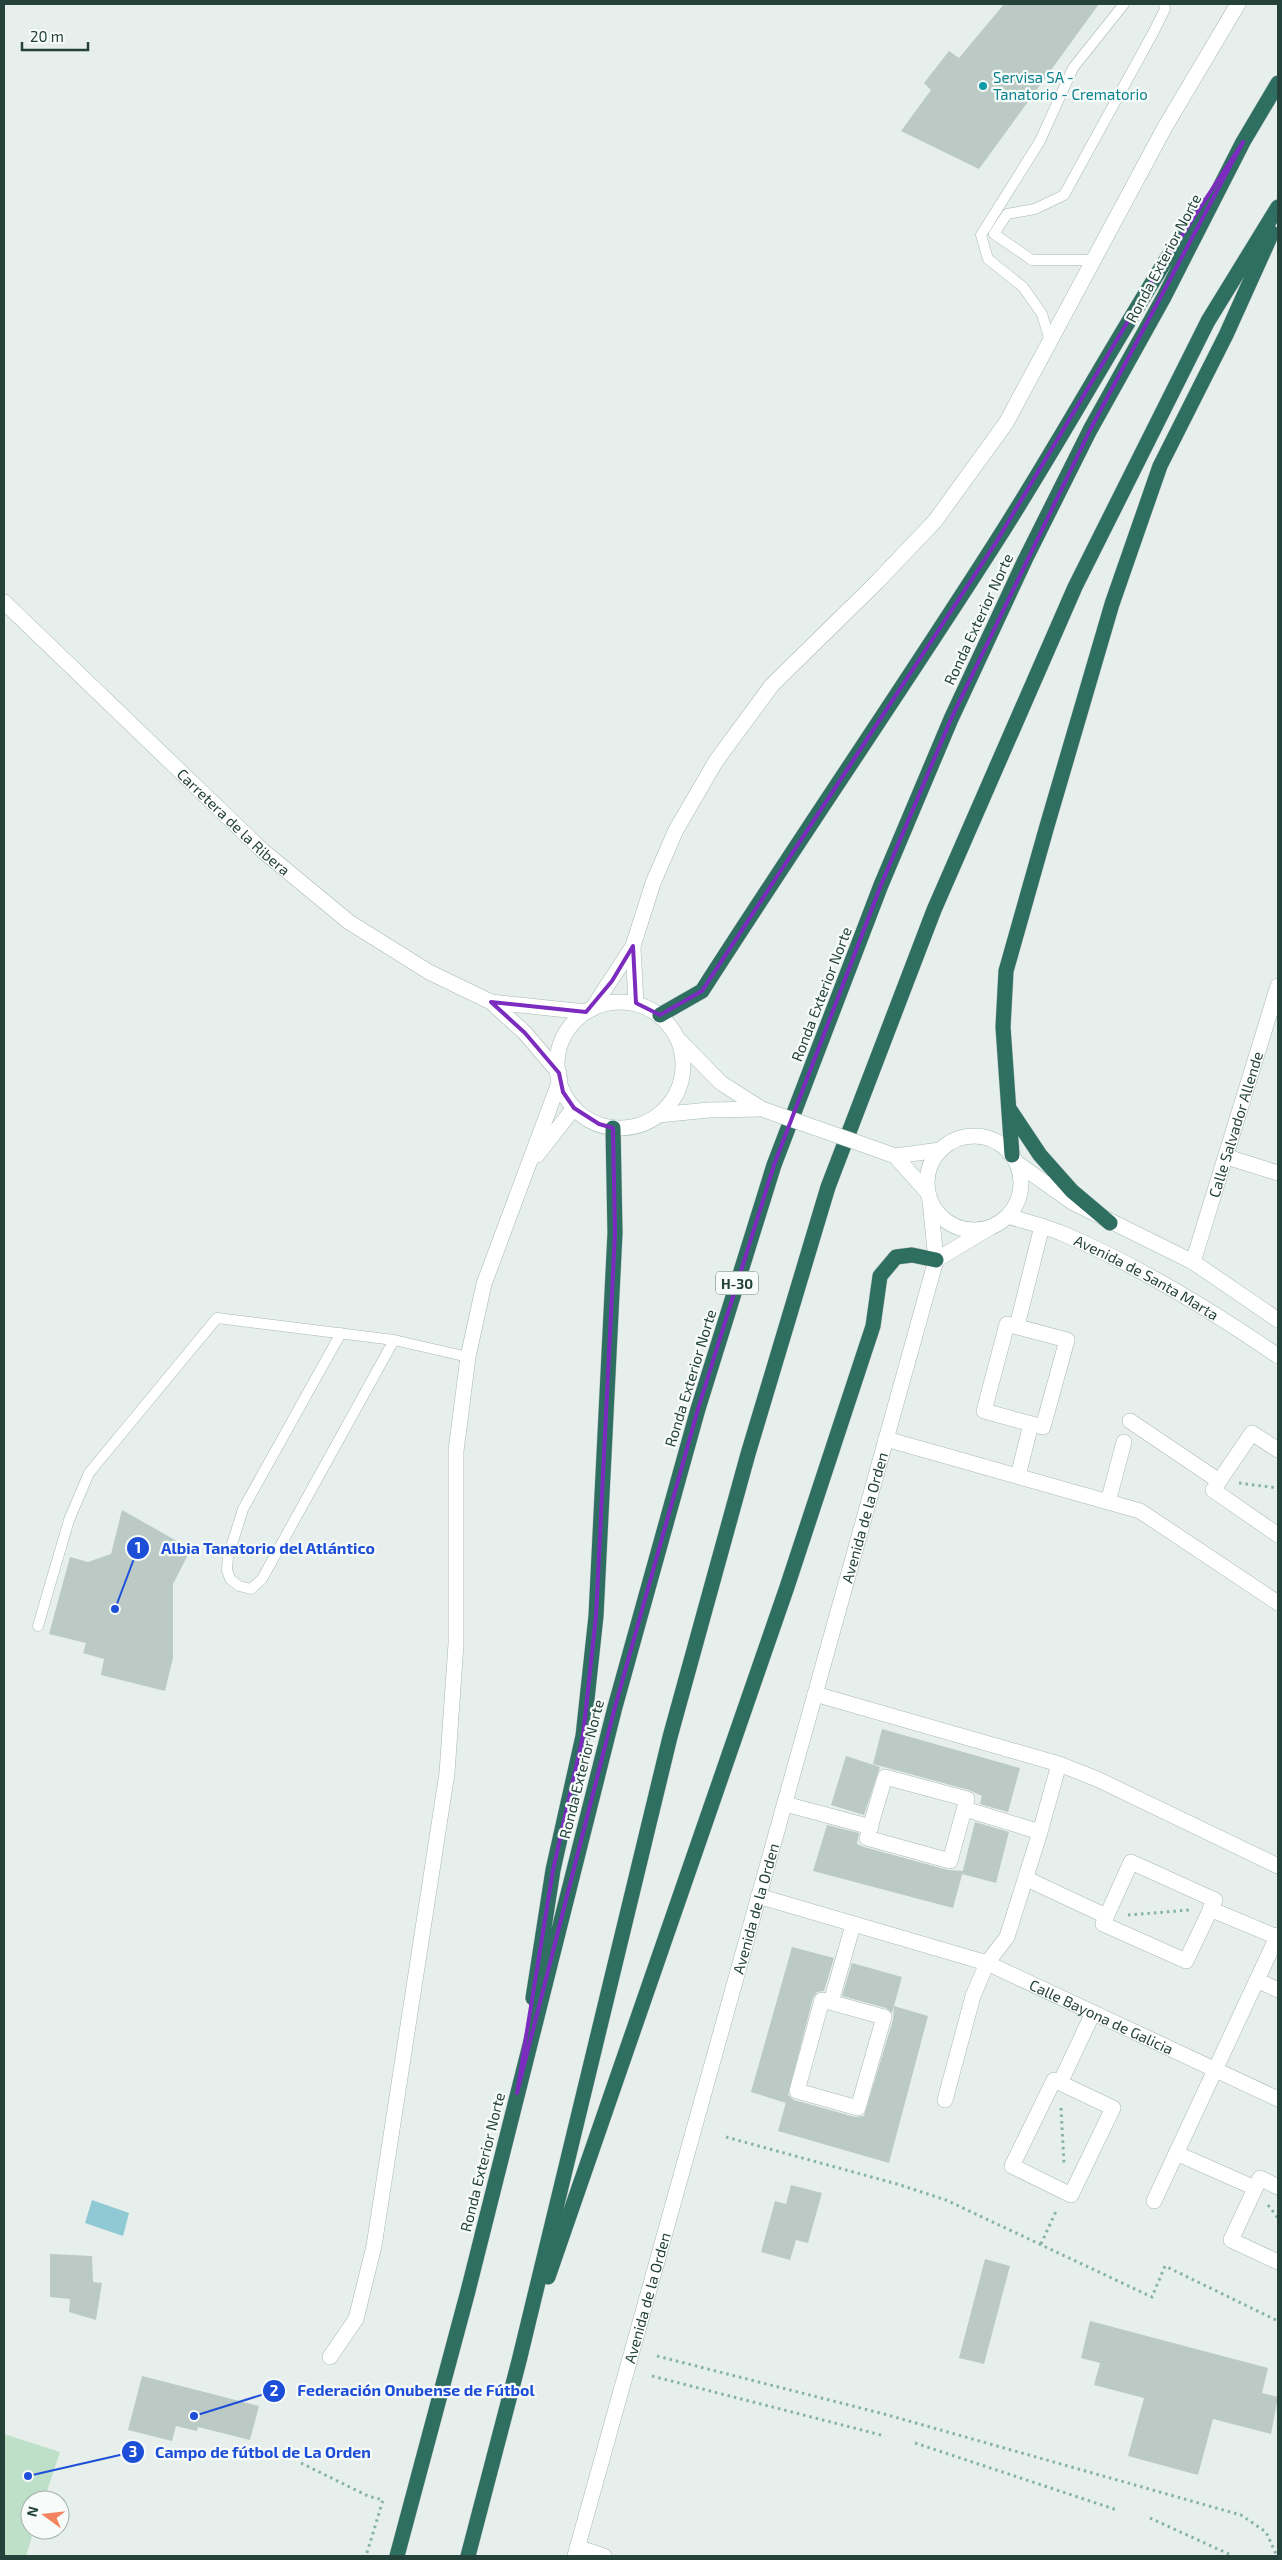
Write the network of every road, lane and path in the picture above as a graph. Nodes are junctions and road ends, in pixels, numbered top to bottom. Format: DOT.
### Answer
graph roads {
  1 [pos="1124,4"];
  2 [pos="1164,4"];
  3 [pos="1238,4"];
  4 [pos="1278,83"];
  5 [pos="1243,142"];
  6 [pos="1278,208"];
  7 [pos="1278,218"];
  8 [pos="1093,260"];
  9 [pos="1050,341"];
  10 [pos="4,602"];
  11 [pos="633,946"];
  12 [pos="1278,986"];
  13 [pos="491,1002"];
  14 [pos="636,1004"];
  15 [pos="589,1011"];
  16 [pos="660,1015"];
  17 [pos="678,1040"];
  18 [pos="559,1077"];
  19 [pos="574,1108"];
  20 [pos="1009,1108"];
  21 [pos="762,1109"];
  22 [pos="658,1115"];
  23 [pos="613,1128"];
  24 [pos="940,1150"];
  25 [pos="895,1156"];
  26 [pos="1227,1157"];
  27 [pos="1014,1159"];
  28 [pos="529,1166"];
  29 [pos="1278,1173"];
  30 [pos="929,1196"];
  31 [pos="1008,1216"];
  32 [pos="1110,1223"];
  33 [pos="1042,1226"];
  34 [pos="991,1227"];
  35 [pos="936,1260"];
  36 [pos="1193,1262"];
  37 [pos="1278,1320"];
  38 [pos="1017,1326"];
  39 [pos="341,1334"];
  40 [pos="394,1340"];
  41 [pos="468,1356"];
  42 [pos="1278,1356"];
  43 [pos="1130,1421"];
  44 [pos="1031,1424"];
  45 [pos="886,1439"];
  46 [pos="1124,1442"];
  47 [pos="1278,1450"];
  48 [pos="1018,1476"];
  49 [pos="1219,1481"];
  50 [pos="1278,1488"];
  51 [pos="1108,1502"];
  52 [pos="1278,1535"];
  53 [pos="1278,1603"];
  54 [pos="38,1626"];
  55 [pos="815,1694"];
  56 [pos="1059,1764"];
  57 [pos="784,1804"];
  58 [pos="965,1809"];
  59 [pos="870,1827"];
  60 [pos="1040,1832"];
  61 [pos="1278,1866"];
  62 [pos="1027,1879"];
  63 [pos="758,1896"];
  64 [pos="1210,1909"];
  65 [pos="1106,1916"];
  66 [pos="853,1925"];
  67 [pos="1278,1936"];
  68 [pos="987,1963"];
  69 [pos="1257,1980"];
  70 [pos="1278,1990"];
  71 [pos="831,2002"];
  72 [pos="1093,2012"];
  73 [pos="1215,2069"];
  74 [pos="1060,2083"];
  75 [pos="517,2094"];
  76 [pos="1278,2099"];
  77 [pos="945,2100"];
  78 [pos="726,2137"];
  79 [pos="1176,2153"];
  80 [pos="1278,2187"];
  81 [pos="1256,2188"];
  82 [pos="1065,2192"];
  83 [pos="1154,2201"];
  84 [pos="1041,2244"];
  85 [pos="1278,2262"];
  86 [pos="1278,2321"];
  87 [pos="657,2356"];
  88 [pos="330,2358"];
  89 [pos="519,2361"];
  90 [pos="652,2376"];
  91 [pos="885,2436"];
  92 [pos="915,2443"];
  93 [pos="301,2463"];
  94 [pos="1117,2510"];
  95 [pos="1150,2518"];
  96 [pos="576,2552"];
  97 [pos="366,2556"];
  98 [pos="397,2556"];
  99 [pos="468,2556"];
  100 [pos="604,2556"];
  101 [pos="1233,2556"];
  102 [pos="1277,2556"];
  1 -- 9 [label="lane"];
  2 -- 8 [label="lane"];
  3 -- 8 [label="street"];
  4 -- 5 [label="highway, Ronda Exterior Norte / H-30"];
  5 -- 16 [label="highway"];
  5 -- 75 [label="highway, Ronda Exterior Norte / H-30"];
  6 -- 89 [label="highway"];
  7 -- 20 [label="highway"];
  8 -- 9 [label="street"];
  9 -- 11 [label="street"];
  10 -- 13 [label="street, Carretera de la Ribera"];
  11 -- 14 [label="street"];
  11 -- 15 [label="street"];
  12 -- 26 [label="street, Calle Salvador Allende"];
  13 -- 15 [label="street"];
  13 -- 18 [label="street"];
  14 -- 15 [label="street"];
  14 -- 16 [label="street"];
  15 -- 18 [label="street"];
  16 -- 17 [label="street"];
  17 -- 21 [label="street"];
  17 -- 22 [label="street"];
  18 -- 19 [label="street"];
  18 -- 28 [label="street"];
  19 -- 23 [label="street"];
  19 -- 28 [label="street"];
  20 -- 27 [label="highway"];
  20 -- 32 [label="highway"];
  21 -- 22 [label="street"];
  21 -- 25 [label="street, bridge"];
  22 -- 23 [label="street"];
  23 -- 75 [label="highway"];
  24 -- 25 [label="street"];
  24 -- 27 [label="street"];
  24 -- 30 [label="street"];
  25 -- 30 [label="street"];
  26 -- 29 [label="street"];
  26 -- 36 [label="street, Calle Salvador Allende"];
  27 -- 31 [label="street"];
  27 -- 32 [label="street, Avenida de Santa Marta"];
  28 -- 41 [label="street"];
  30 -- 34 [label="street"];
  30 -- 35 [label="street, Avenida de la Orden"];
  31 -- 33 [label="street, Avenida de Santa Marta"];
  31 -- 34 [label="street"];
  32 -- 36 [label="street, Avenida de Santa Marta"];
  33 -- 38 [label="street"];
  33 -- 42 [label="street, Avenida de Santa Marta"];
  34 -- 35 [label="street"];
  35 -- 45 [label="street, Avenida de la Orden"];
  35 -- 89 [label="highway"];
  36 -- 37 [label="street, Avenida de Santa Marta"];
  38 -- 44 [label="street"];
  38 -- 44 [label="street"];
  39 -- 40 [label="lane"];
  39 -- 40 [label="lane"];
  39 -- 54 [label="lane"];
  40 -- 41 [label="lane"];
  41 -- 88 [label="street"];
  43 -- 49 [label="street"];
  44 -- 48 [label="street"];
  45 -- 48 [label="street"];
  45 -- 55 [label="street, Avenida de la Orden"];
  46 -- 51 [label="street"];
  47 -- 49 [label="street"];
  48 -- 51 [label="street"];
  49 -- 50 [label="path"];
  49 -- 52 [label="street"];
  51 -- 53 [label="street"];
  55 -- 56 [label="street"];
  55 -- 57 [label="street, Avenida de la Orden"];
  56 -- 60 [label="street"];
  56 -- 61 [label="street"];
  57 -- 59 [label="street"];
  57 -- 63 [label="street, Avenida de la Orden"];
  58 -- 59 [label="street"];
  58 -- 59 [label="street"];
  58 -- 60 [label="street"];
  60 -- 62 [label="street"];
  62 -- 65 [label="street"];
  62 -- 68 [label="street"];
  63 -- 66 [label="street, Calle Bayona de Galicia"];
  63 -- 96 [label="street, Avenida de la Orden"];
  64 -- 65 [label="path"];
  64 -- 65 [label="street"];
  64 -- 65 [label="street"];
  64 -- 67 [label="street"];
  66 -- 68 [label="street, Calle Bayona de Galicia"];
  66 -- 71 [label="street"];
  67 -- 69 [label="street"];
  68 -- 72 [label="street, Calle Bayona de Galicia"];
  68 -- 77 [label="street"];
  69 -- 70 [label="street"];
  69 -- 73 [label="street"];
  71 -- 71 [label="street"];
  72 -- 73 [label="street, Calle Bayona de Galicia"];
  72 -- 74 [label="street"];
  73 -- 76 [label="street, Calle Bayona de Galicia"];
  73 -- 79 [label="street"];
  74 -- 82 [label="path"];
  74 -- 82 [label="street"];
  74 -- 82 [label="street"];
  75 -- 98 [label="highway, Ronda Exterior Norte / H-30"];
  78 -- 84 [label="path"];
  79 -- 81 [label="street"];
  79 -- 83 [label="street"];
  80 -- 81 [label="street"];
  81 -- 85 [label="street"];
  82 -- 84 [label="path"];
  84 -- 86 [label="path"];
  87 -- 102 [label="path"];
  89 -- 99 [label="highway"];
  90 -- 91 [label="path"];
  92 -- 94 [label="path"];
  93 -- 97 [label="path"];
  95 -- 101 [label="path"];
  96 -- 100 [label="street"];
}
